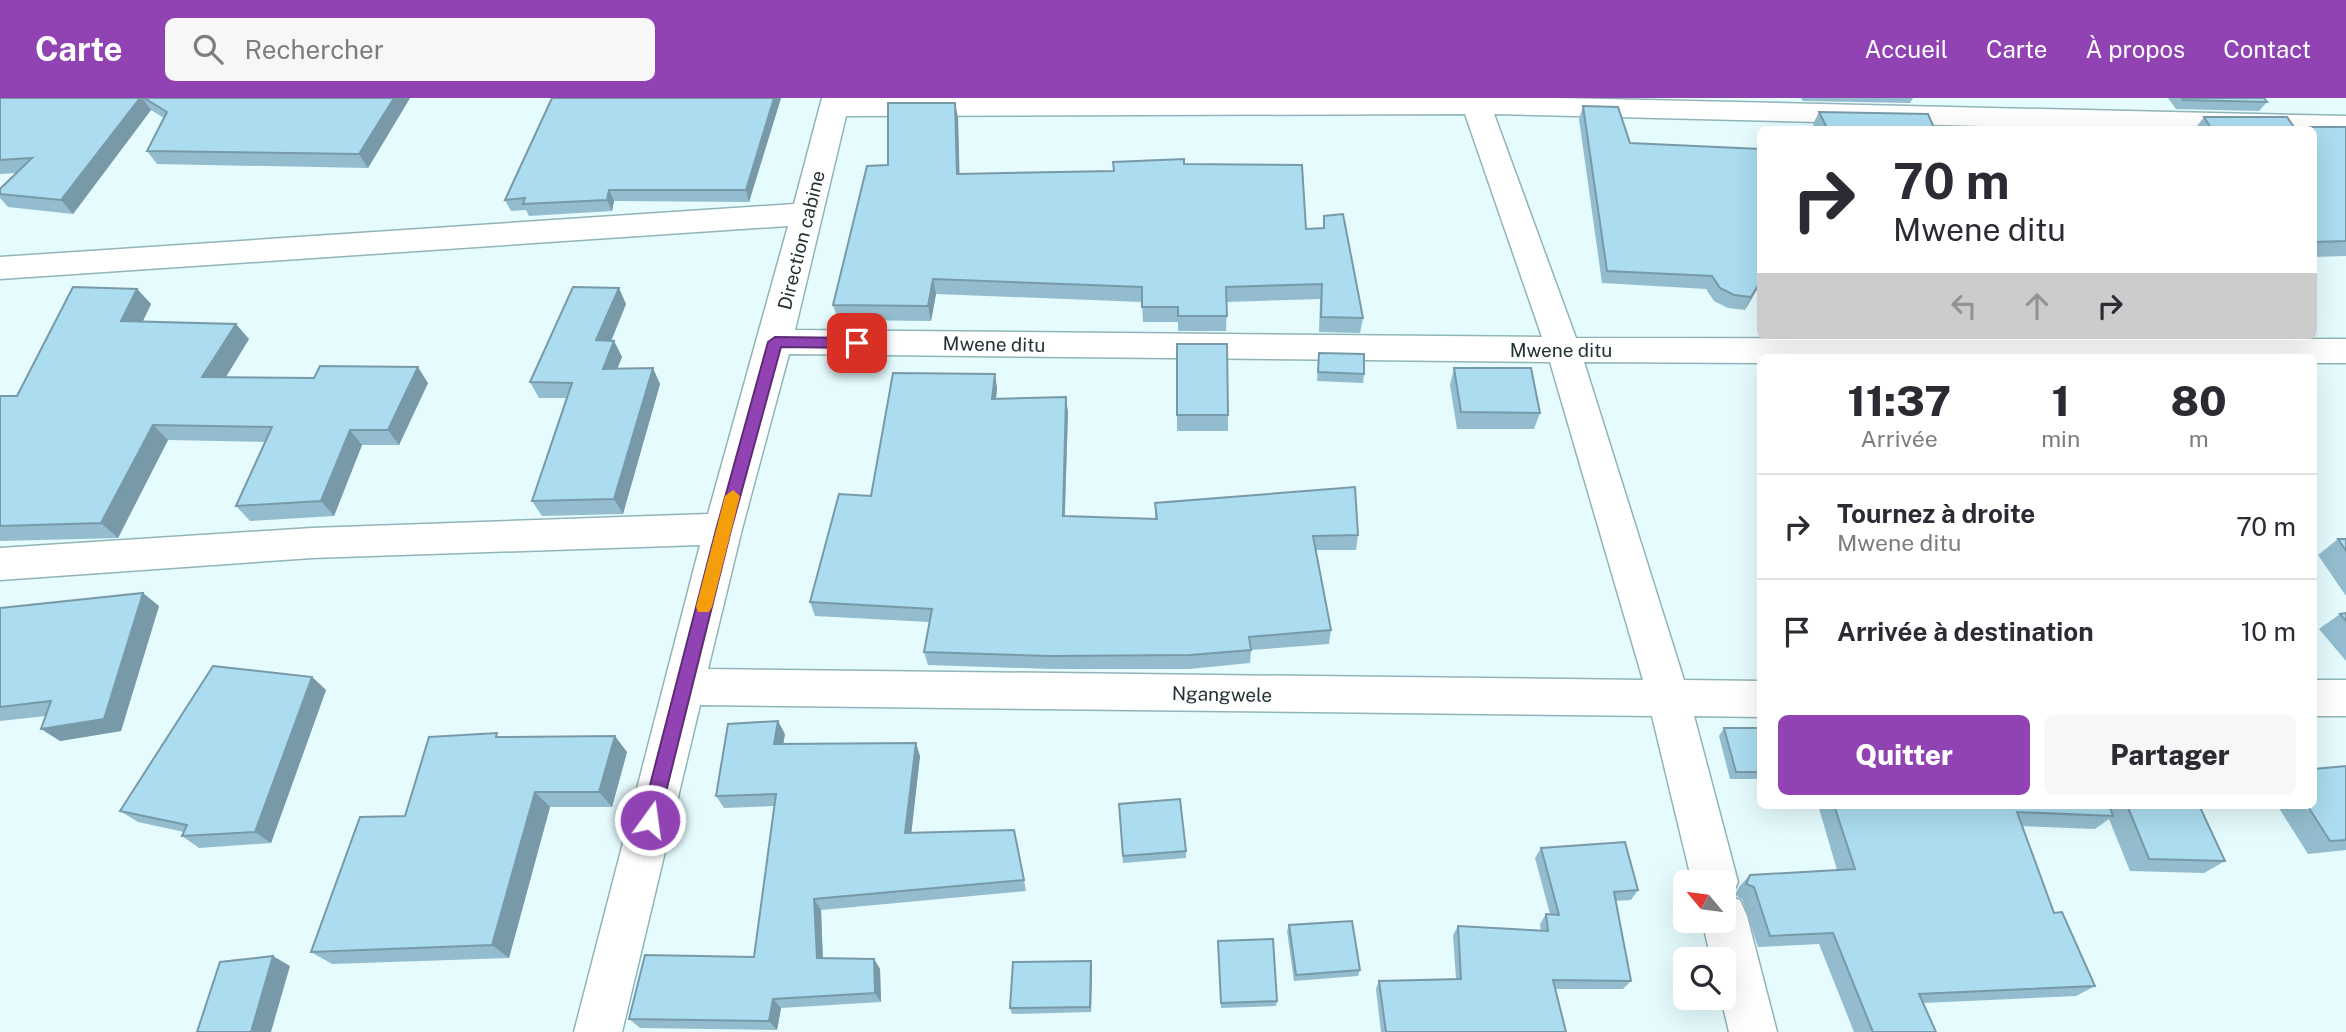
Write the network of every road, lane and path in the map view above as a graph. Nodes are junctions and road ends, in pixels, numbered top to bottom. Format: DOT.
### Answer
graph roads {
  1 [pos="2107,98"];
  2 [pos="835,102"];
  3 [pos="1474,102"];
  4 [pos="2129,125"];
  5 [pos="2346,125"];
  6 [pos="806,214"];
  7 [pos="0,268"];
  8 [pos="775,342"];
  9 [pos="1563,350"];
  10 [pos="2334,352"];
  11 [pos="723,530"];
  12 [pos="0,564"];
  13 [pos="683,687"];
  14 [pos="2317,698"];
  15 [pos="2346,698"];
  16 [pos="1669,699"];
  17 [pos="1757,699"];
  18 [pos="1712,870"];
  19 [pos="1728,933"];
  20 [pos="598,1032"];
  21 [pos="1753,1032"];
  1 -- 4 [label="street"];
  2 -- 3 [label="street"];
  2 -- 6 [label="street, Direction cabine"];
  3 -- 4 [label="street"];
  3 -- 9 [label="street"];
  4 -- 5 [label="street"];
  6 -- 7 [label="street"];
  6 -- 8 [label="street, Direction cabine"];
  8 -- 9 [label="street, Mwene ditu"];
  8 -- 11 [label="street, Direction cabine"];
  9 -- 10 [label="street, Mwene ditu"];
  9 -- 16 [label="street"];
  11 -- 12 [label="street"];
  11 -- 13 [label="street, Direction cabine"];
  13 -- 16 [label="street, Ngangwele"];
  13 -- 20 [label="street, Direction cabine"];
  14 -- 15 [label="street"];
  16 -- 17 [label="street, Ngangwele"];
  16 -- 18 [label="street"];
  19 -- 21 [label="street"];
}
